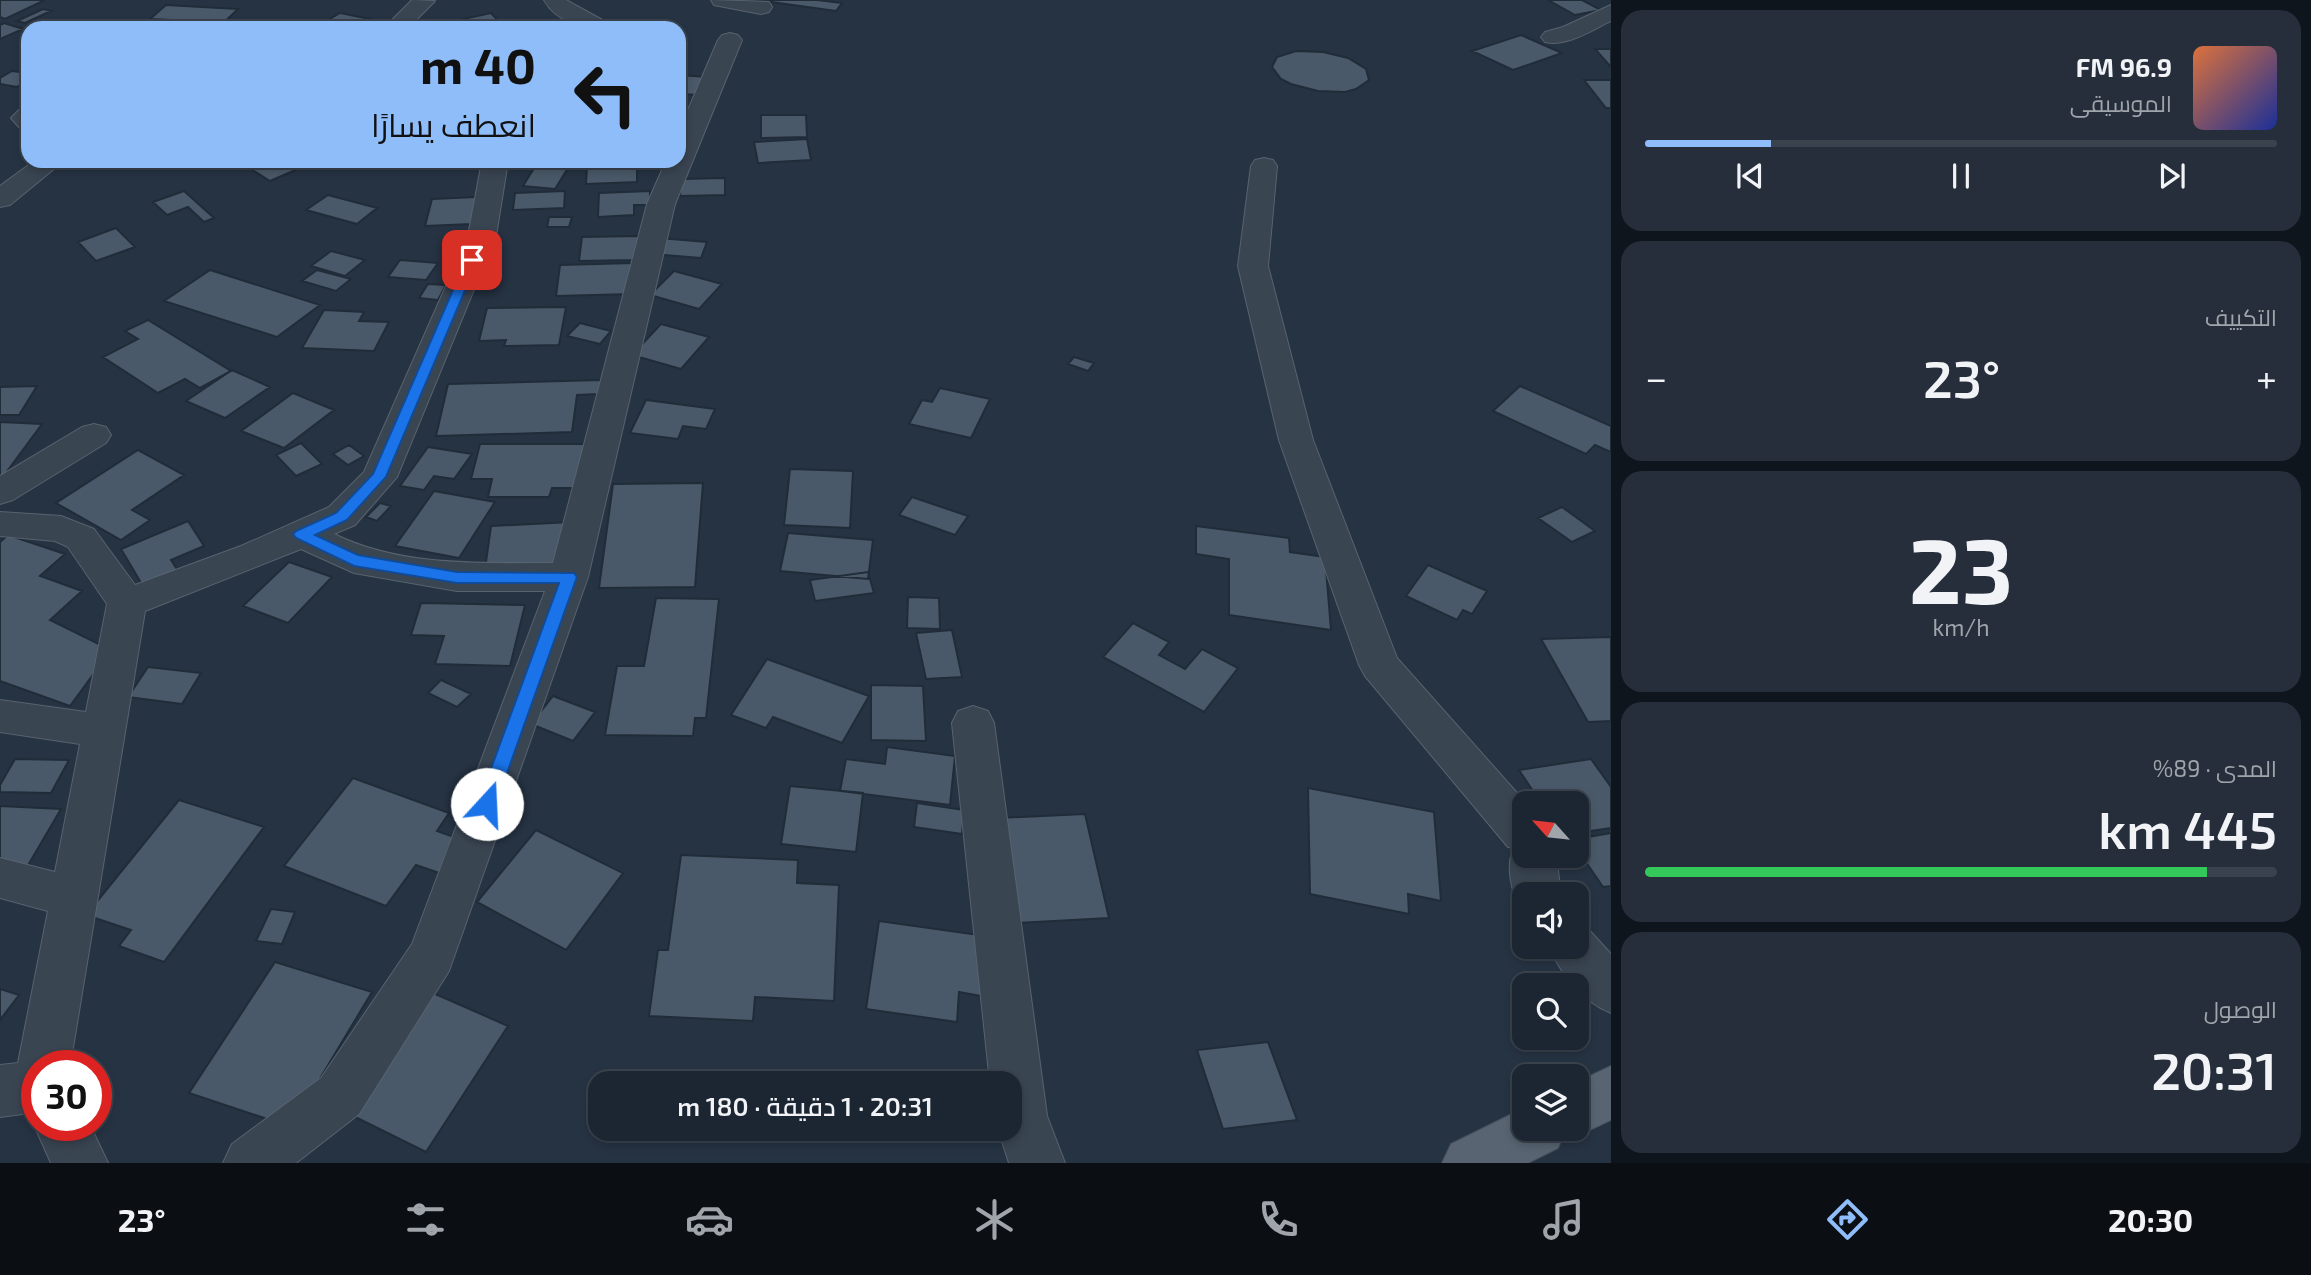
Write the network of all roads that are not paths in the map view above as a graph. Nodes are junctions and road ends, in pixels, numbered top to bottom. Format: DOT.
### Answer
graph roads {
  1 [pos="415,0"];
  2 [pos="425,0"];
  3 [pos="555,0"];
  4 [pos="722,0"];
  5 [pos="761,7"];
  6 [pos="1611,12"];
  7 [pos="402,21"];
  8 [pos="586,21"];
  9 [pos="1553,37"];
  10 [pos="730,40"];
  11 [pos="686,145"];
  12 [pos="1264,166"];
  13 [pos="42,168"];
  14 [pos="494,168"];
  15 [pos="676,168"];
  16 [pos="0,200"];
  17 [pos="94,435"];
  18 [pos="0,492"];
  19 [pos="0,524"];
  20 [pos="301,534"];
  21 [pos="569,577"];
  22 [pos="127,603"];
  23 [pos="0,716"];
  24 [pos="974,723"];
  25 [pos="105,731"];
  26 [pos="1512,819"];
  27 [pos="0,878"];
  28 [pos="74,898"];
  29 [pos="1584,959"];
  30 [pos="1611,990"];
  31 [pos="47,1050"];
  32 [pos="21,1088"];
  33 [pos="0,1091"];
  34 [pos="1611,1093"];
  35 [pos="1589,1104"];
  36 [pos="69,1141"];
  37 [pos="1515,1141"];
  38 [pos="80,1163"];
  39 [pos="251,1163"];
  40 [pos="1037,1163"];
  41 [pos="1470,1163"];
  1 -- 2 [label="street"];
  2 -- 7 [label="street"];
  3 -- 8 [label="street"];
  4 -- 5 [label="street"];
  6 -- 9 [label="street"];
  10 -- 11 [label="street"];
  12 -- 26 [label="street"];
  13 -- 16 [label="street"];
  14 -- 20 [label="street"];
  15 -- 21 [label="street"];
  17 -- 18 [label="street"];
  19 -- 22 [label="street"];
  20 -- 21 [label="street"];
  20 -- 22 [label="street"];
  21 -- 39 [label="street"];
  22 -- 25 [label="street"];
  23 -- 25 [label="street"];
  24 -- 40 [label="street"];
  25 -- 28 [label="street"];
  27 -- 28 [label="street"];
  28 -- 31 [label="street"];
  29 -- 30 [label="street"];
  32 -- 33 [label="street"];
  34 -- 35 [label="main road"];
  36 -- 38 [label="street"];
  37 -- 41 [label="main road"];
}
